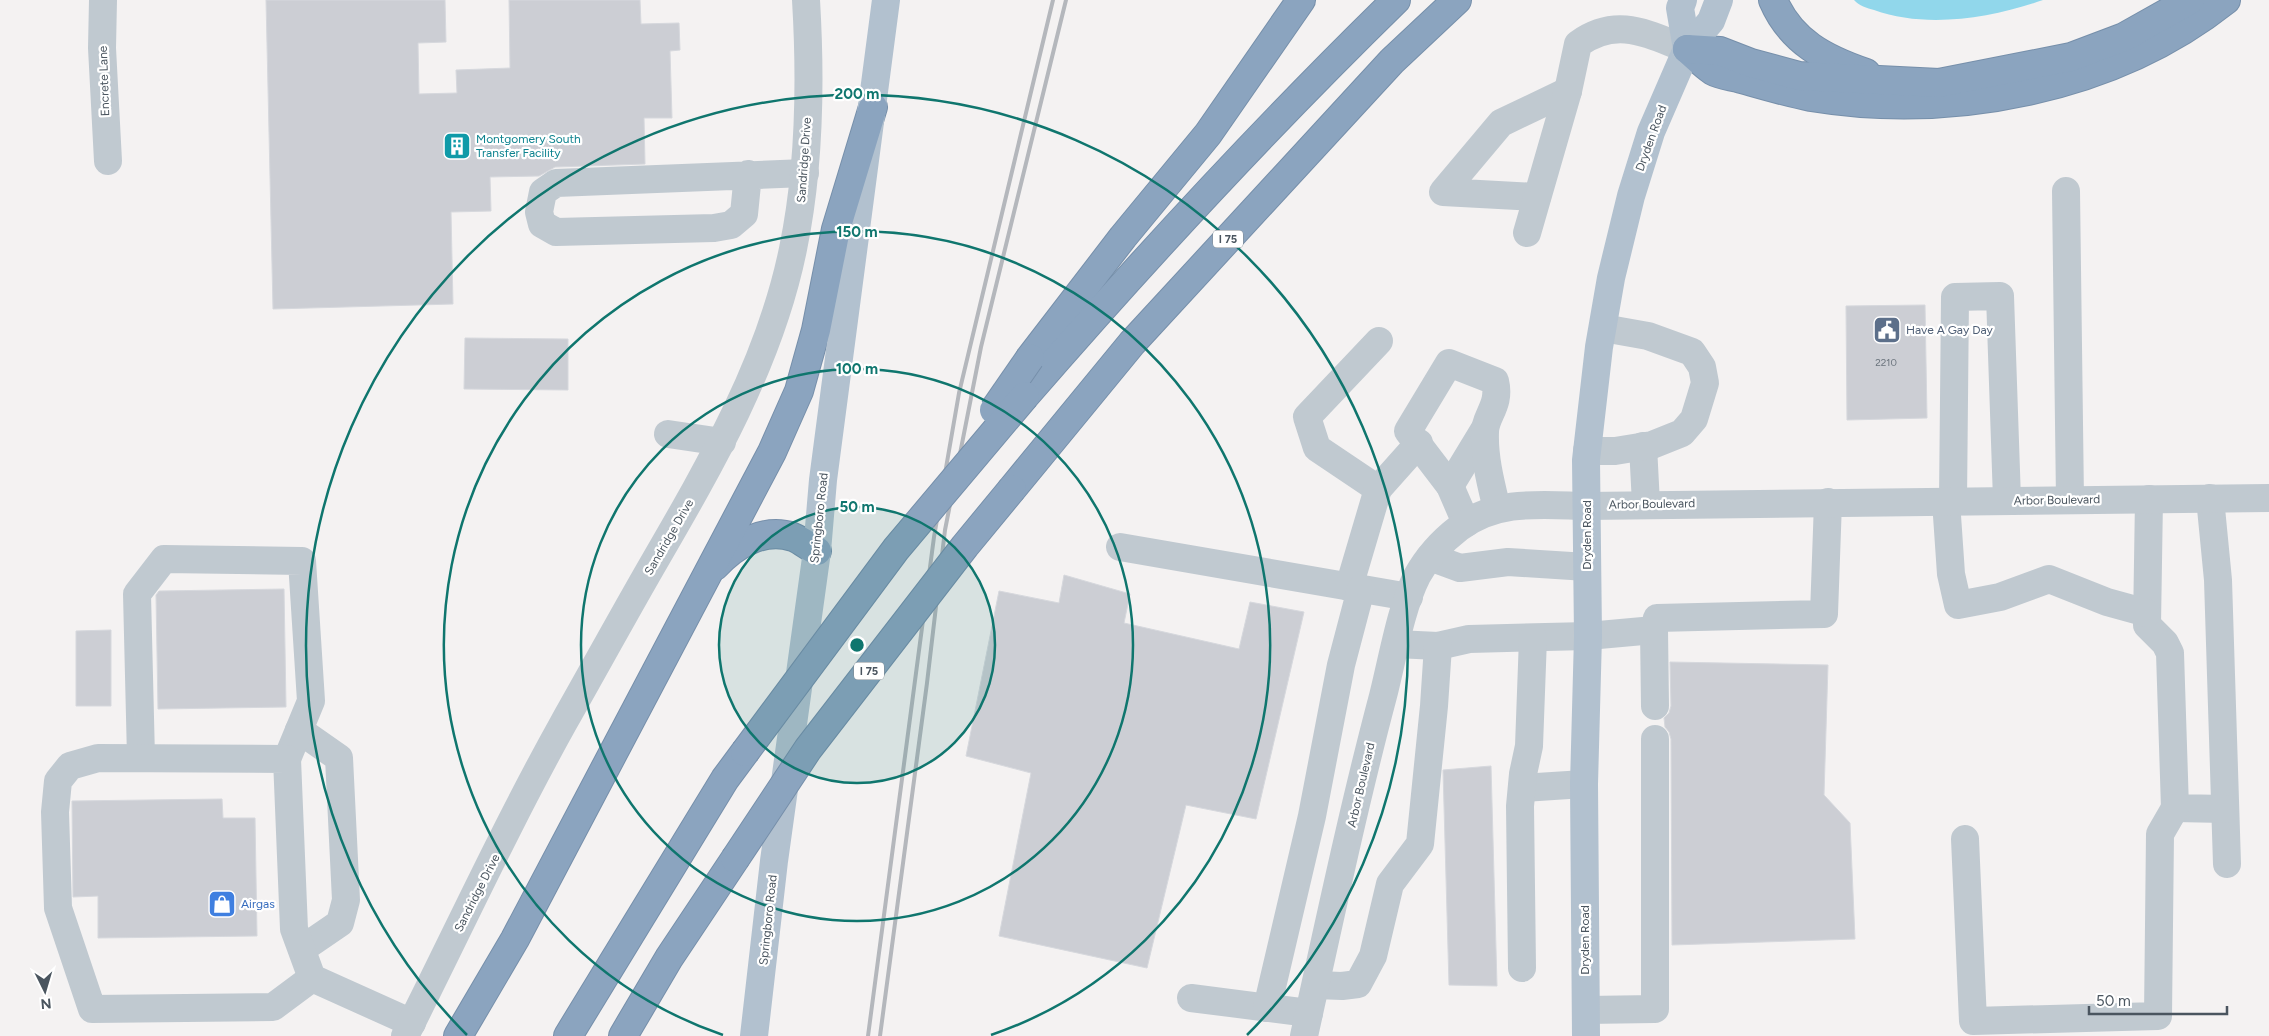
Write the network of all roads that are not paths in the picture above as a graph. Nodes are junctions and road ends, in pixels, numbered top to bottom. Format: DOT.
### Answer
graph roads {
  1 [pos="103,0"];
  2 [pos="806,0"];
  3 [pos="886,0"];
  4 [pos="1301,0"];
  5 [pos="1396,0"];
  6 [pos="1457,0"];
  7 [pos="1683,0"];
  8 [pos="1719,0"];
  9 [pos="1773,0"];
  10 [pos="2190,0"];
  11 [pos="2226,0"];
  12 [pos="1687,49"];
  13 [pos="1891,82"];
  14 [pos="1568,91"];
  15 [pos="873,107"];
  16 [pos="108,161"];
  17 [pos="805,173"];
  18 [pos="748,174"];
  19 [pos="2066,191"];
  20 [pos="1538,197"];
  21 [pos="1527,233"];
  22 [pos="1603,328"];
  23 [pos="1380,341"];
  24 [pos="1484,430"];
  25 [pos="668,434"];
  26 [pos="722,442"];
  27 [pos="1419,443"];
  28 [pos="1643,446"];
  29 [pos="1587,451"];
  30 [pos="1450,486"];
  31 [pos="1378,489"];
  32 [pos="2210,498"];
  33 [pos="2269,498"];
  34 [pos="2149,499"];
  35 [pos="2007,500"];
  36 [pos="2070,500"];
  37 [pos="1949,501"];
  38 [pos="1828,502"];
  39 [pos="1646,504"];
  40 [pos="1586,506"];
  41 [pos="1497,508"];
  42 [pos="1466,523"];
  43 [pos="1120,547"];
  44 [pos="896,548"];
  45 [pos="817,551"];
  46 [pos="1430,557"];
  47 [pos="1587,567"];
  48 [pos="702,583"];
  49 [pos="1355,588"];
  50 [pos="1409,597"];
  51 [pos="2147,613"];
  52 [pos="1654,630"];
  53 [pos="1588,636"];
  54 [pos="1533,638"];
  55 [pos="1396,644"];
  56 [pos="1438,646"];
  57 [pos="1655,706"];
  58 [pos="299,730"];
  59 [pos="1655,739"];
  60 [pos="141,758"];
  61 [pos="286,758"];
  62 [pos="1584,784"];
  63 [pos="1522,788"];
  64 [pos="2174,808"];
  65 [pos="2225,809"];
  66 [pos="1965,839"];
  67 [pos="2227,864"];
  68 [pos="302,949"];
  69 [pos="1522,968"];
  70 [pos="312,978"];
  71 [pos="1316,985"];
  72 [pos="1191,998"];
  73 [pos="1266,1008"];
  74 [pos="1586,1023"];
  75 [pos="1307,1025"];
  76 [pos="409,1029"];
  77 [pos="458,1036"];
  78 [pos="568,1036"];
  79 [pos="622,1036"];
  80 [pos="754,1036"];
  1 -- 16 [label="street, Encrete Lane"];
  2 -- 17 [label="street, Sandridge Drive"];
  3 -- 15 [label="main road, Springboro Road"];
  4 -- 44 [label="highway, bridge"];
  5 -- 44 [label="highway, bridge"];
  6 -- 79 [label="highway, I 75, bridge"];
  7 -- 12 [label="main road"];
  8 -- 12 [label="main road, Dryden Road"];
  9 -- 13 [label="highway"];
  10 -- 13 [label="highway"];
  11 -- 12 [label="highway"];
  12 -- 13 [label="highway"];
  12 -- 14 [label="street"];
  12 -- 22 [label="main road, Dryden Road"];
  14 -- 20 [label="street"];
  14 -- 20 [label="street"];
  15 -- 45 [label="main road, Springboro Road"];
  15 -- 48 [label="highway"];
  17 -- 18 [label="street"];
  17 -- 26 [label="street, Sandridge Drive"];
  18 -- 18 [label="street"];
  19 -- 36 [label="street"];
  20 -- 21 [label="street"];
  22 -- 28 [label="street"];
  22 -- 29 [label="main road, Dryden Road"];
  23 -- 31 [label="street"];
  24 -- 27 [label="street"];
  24 -- 30 [label="street"];
  24 -- 41 [label="street"];
  25 -- 26 [label="street"];
  26 -- 76 [label="street, Sandridge Drive"];
  27 -- 30 [label="street"];
  27 -- 31 [label="street"];
  28 -- 29 [label="street"];
  28 -- 39 [label="street"];
  29 -- 40 [label="main road, Dryden Road"];
  30 -- 42 [label="street"];
  31 -- 49 [label="street"];
  32 -- 33 [label="street, Arbor Boulevard"];
  32 -- 34 [label="street, Arbor Boulevard"];
  32 -- 65 [label="street"];
  34 -- 36 [label="street, Arbor Boulevard"];
  34 -- 51 [label="street"];
  35 -- 36 [label="street, Arbor Boulevard"];
  35 -- 37 [label="street, Arbor Boulevard"];
  35 -- 37 [label="street"];
  37 -- 38 [label="street, Arbor Boulevard"];
  37 -- 51 [label="street"];
  38 -- 39 [label="street, Arbor Boulevard"];
  38 -- 52 [label="street"];
  39 -- 40 [label="street, Arbor Boulevard"];
  40 -- 41 [label="street, Arbor Boulevard"];
  40 -- 47 [label="main road, Dryden Road"];
  41 -- 42 [label="street, Arbor Boulevard"];
  42 -- 46 [label="street, Arbor Boulevard"];
  43 -- 49 [label="street"];
  44 -- 78 [label="highway, bridge"];
  45 -- 48 [label="highway"];
  45 -- 80 [label="main road, Springboro Road"];
  46 -- 47 [label="street"];
  46 -- 50 [label="street, Arbor Boulevard"];
  47 -- 53 [label="main road, Dryden Road"];
  48 -- 77 [label="highway"];
  49 -- 50 [label="street"];
  49 -- 73 [label="street"];
  50 -- 55 [label="street, Arbor Boulevard"];
  51 -- 64 [label="street"];
  52 -- 53 [label="street"];
  52 -- 57 [label="street"];
  53 -- 54 [label="street"];
  53 -- 62 [label="main road, Dryden Road"];
  54 -- 56 [label="street"];
  54 -- 63 [label="street"];
  55 -- 56 [label="street"];
  55 -- 71 [label="street, Arbor Boulevard"];
  56 -- 71 [label="street"];
  58 -- 60 [label="street"];
  58 -- 61 [label="street"];
  58 -- 68 [label="street"];
  59 -- 74 [label="street"];
  60 -- 61 [label="street"];
  60 -- 70 [label="street"];
  61 -- 68 [label="street"];
  62 -- 63 [label="street"];
  62 -- 74 [label="main road, Dryden Road"];
  63 -- 69 [label="street"];
  64 -- 65 [label="street"];
  64 -- 66 [label="street"];
  65 -- 67 [label="street"];
  68 -- 70 [label="street"];
  70 -- 76 [label="street"];
  71 -- 75 [label="street, Arbor Boulevard"];
  72 -- 73 [label="street"];
  73 -- 75 [label="street"];
}
